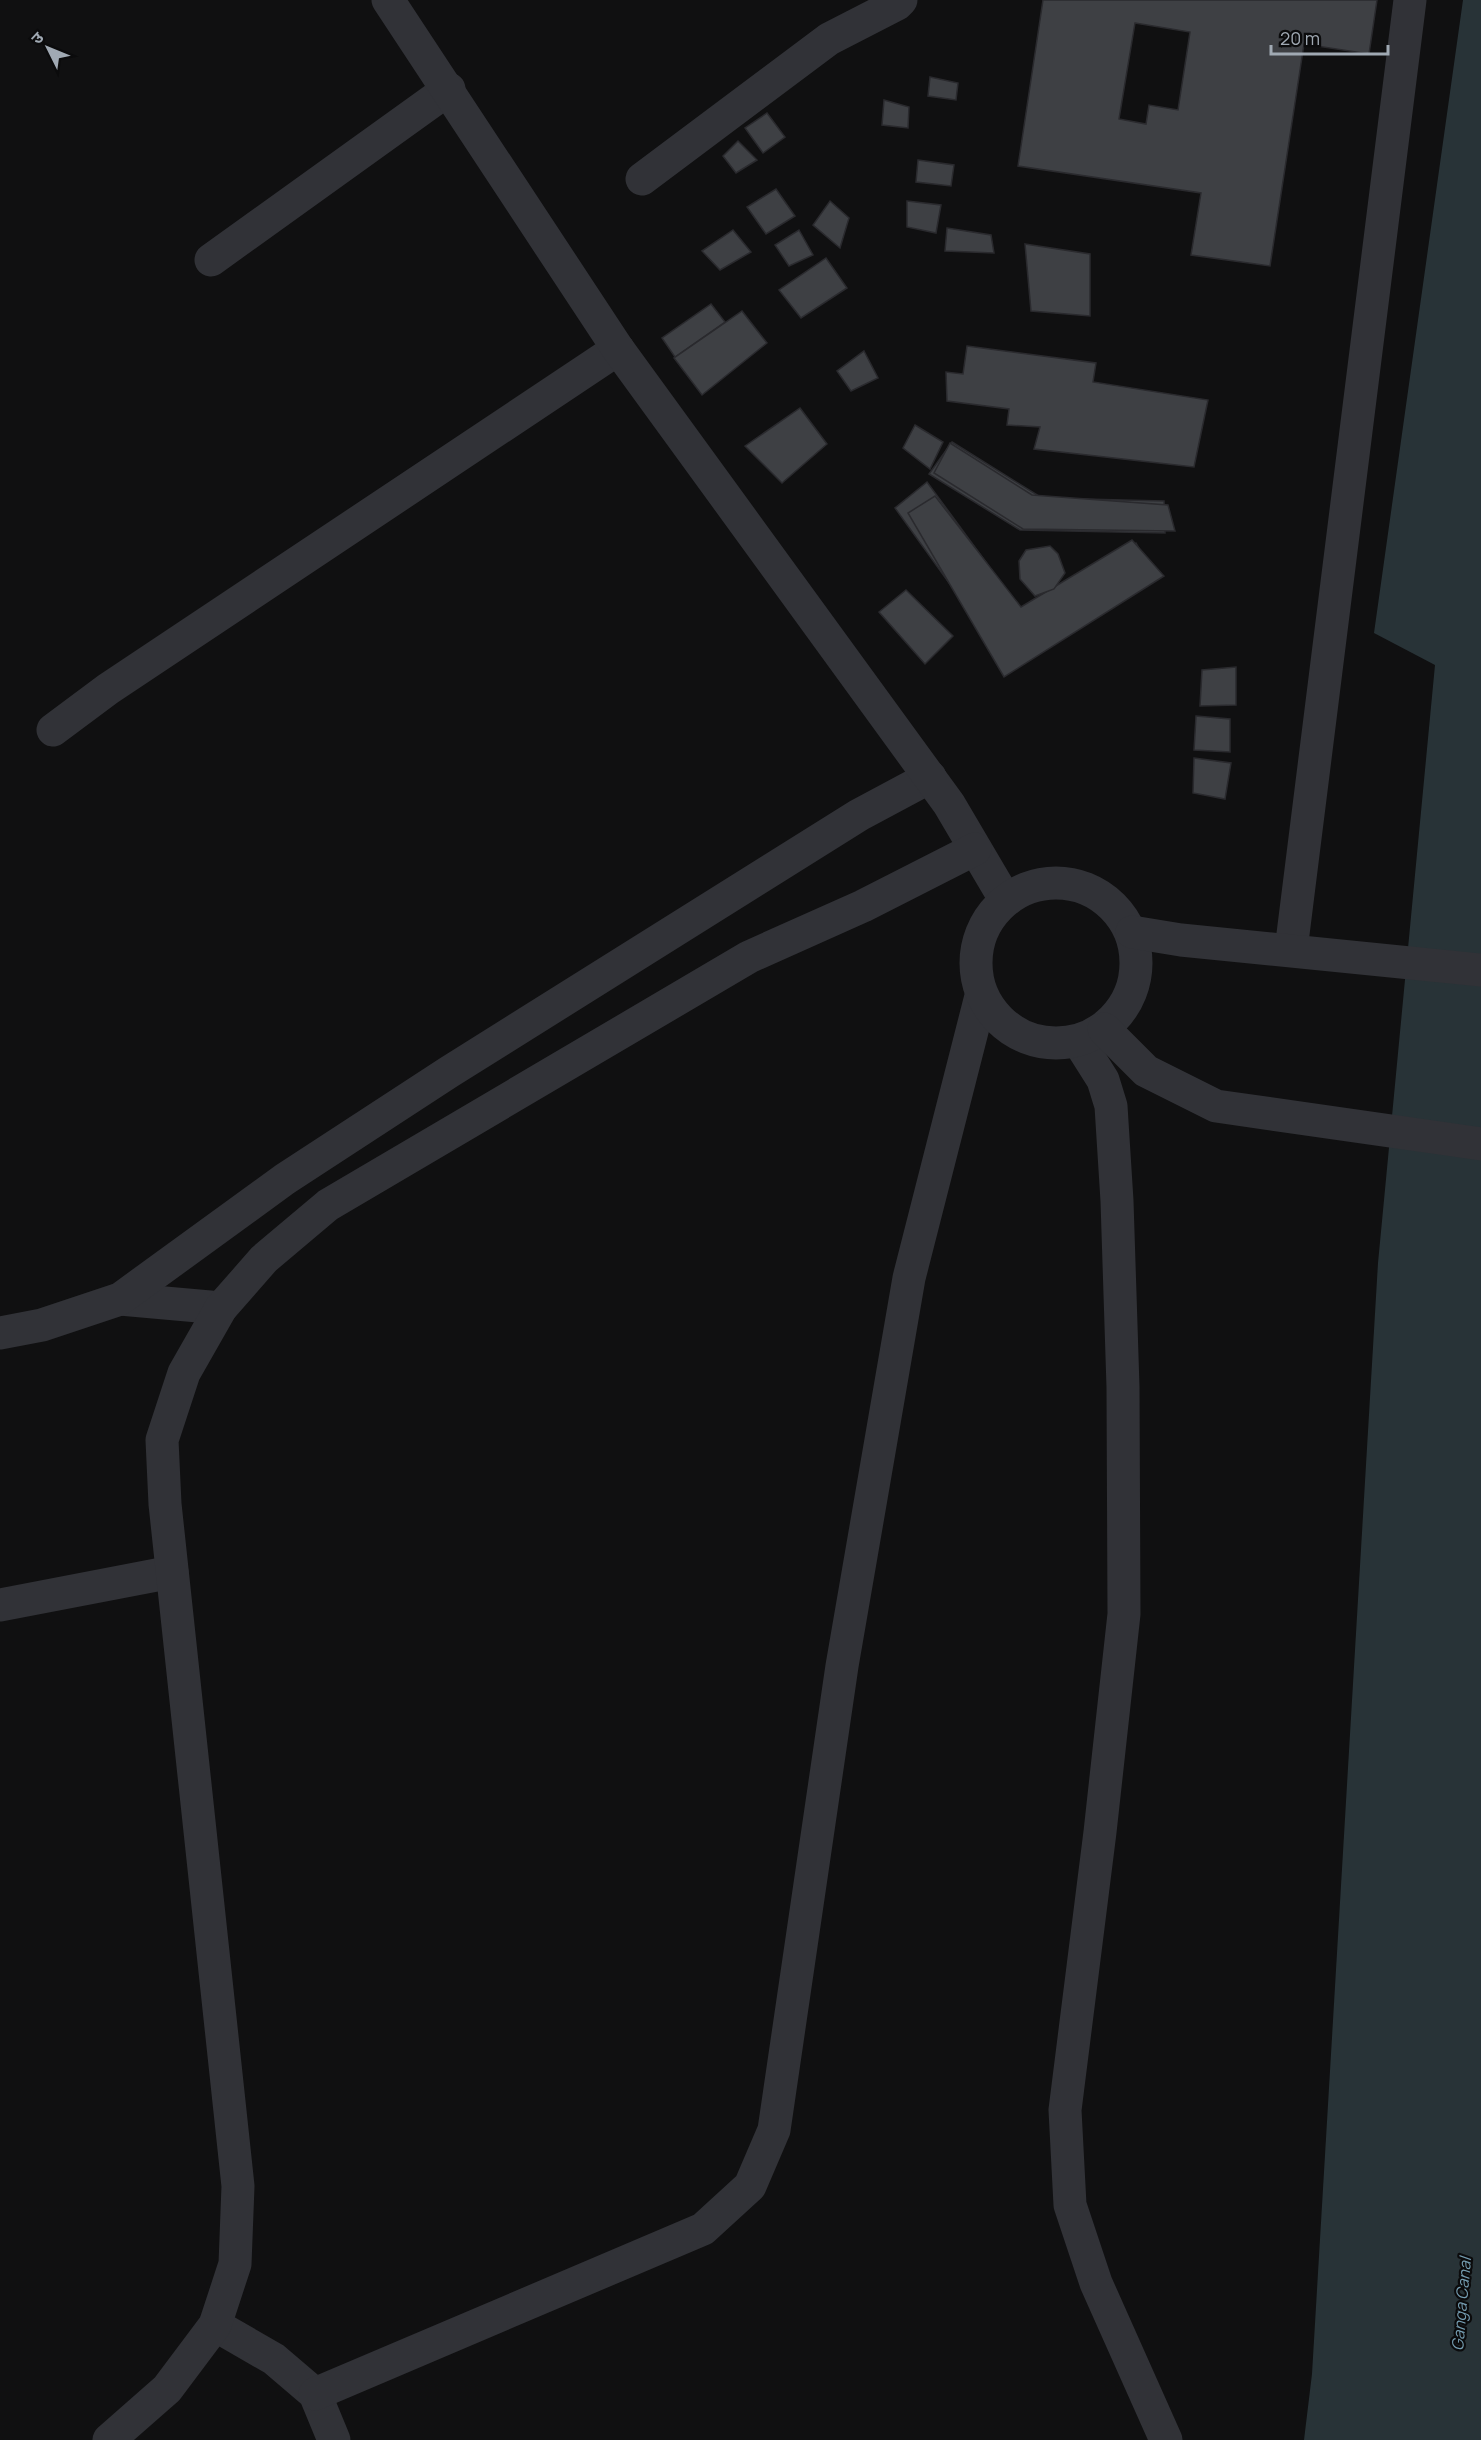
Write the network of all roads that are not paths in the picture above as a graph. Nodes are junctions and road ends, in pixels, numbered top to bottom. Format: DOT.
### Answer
graph roads {
  1 [pos="388,0"];
  2 [pos="901,0"];
  3 [pos="1410,0"];
  4 [pos="449,89"];
  5 [pos="642,179"];
  6 [pos="211,260"];
  7 [pos="618,349"];
  8 [pos="53,730"];
  9 [pos="930,777"];
  10 [pos="975,849"];
  11 [pos="1005,899"];
  12 [pos="1132,932"];
  13 [pos="1291,950"];
  14 [pos="1481,970"];
  15 [pos="981,996"];
  16 [pos="1092,1036"];
  17 [pos="1481,1143"];
  18 [pos="120,1299"];
  19 [pos="221,1308"];
  20 [pos="0,1333"];
  21 [pos="172,1572"];
  22 [pos="0,1605"];
  23 [pos="214,2325"];
  24 [pos="315,2394"];
  25 [pos="109,2440"];
  26 [pos="334,2440"];
  27 [pos="1166,2440"];
  1 -- 4 [label="street"];
  2 -- 5 [label="street"];
  3 -- 13 [label="street"];
  4 -- 6 [label="street"];
  4 -- 7 [label="street"];
  7 -- 8 [label="street"];
  7 -- 9 [label="street"];
  9 -- 10 [label="street"];
  9 -- 18 [label="street"];
  10 -- 11 [label="street"];
  10 -- 19 [label="street"];
  11 -- 12 [label="street"];
  11 -- 15 [label="street"];
  12 -- 13 [label="street"];
  12 -- 16 [label="street"];
  13 -- 14 [label="street"];
  15 -- 16 [label="street"];
  15 -- 24 [label="street"];
  16 -- 17 [label="street"];
  16 -- 27 [label="street"];
  18 -- 19 [label="street"];
  18 -- 20 [label="street"];
  19 -- 21 [label="street"];
  21 -- 22 [label="street"];
  21 -- 23 [label="street"];
  23 -- 24 [label="street"];
  23 -- 25 [label="street"];
  24 -- 26 [label="street"];
}
